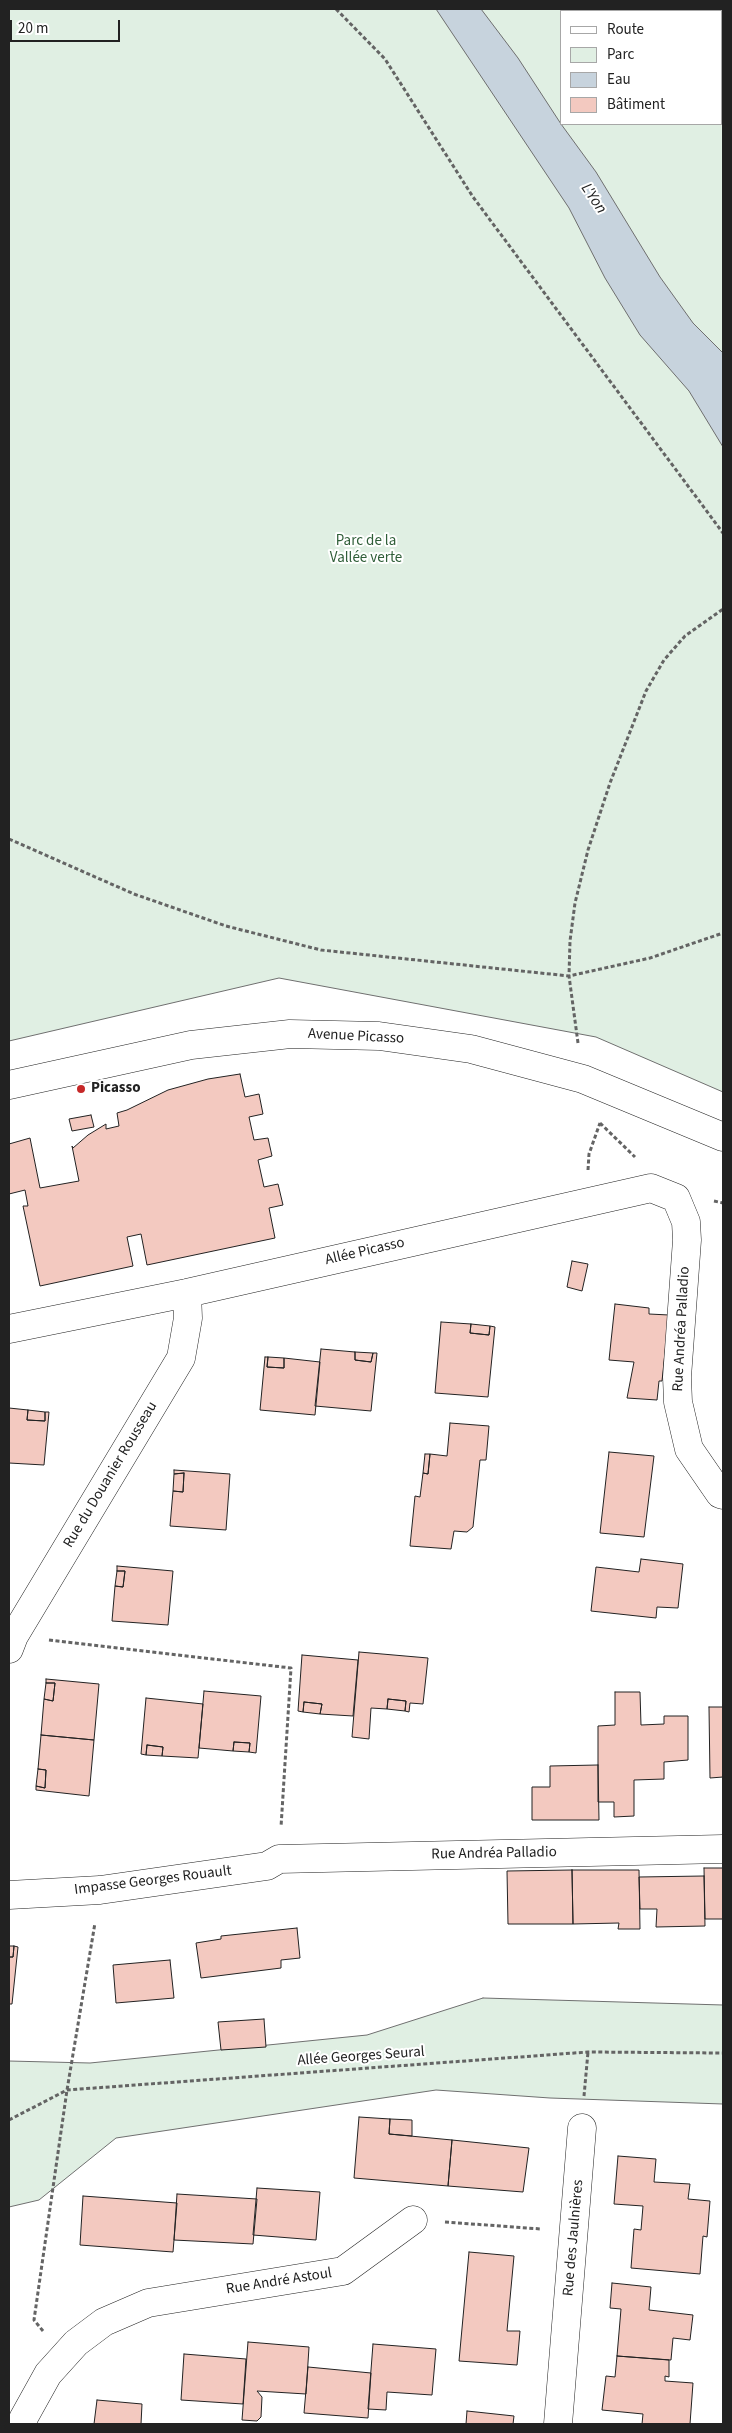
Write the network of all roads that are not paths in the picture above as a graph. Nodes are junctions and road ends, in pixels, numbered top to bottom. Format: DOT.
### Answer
graph roads {
  1 [pos="9,1085"];
  2 [pos="723,1137"];
  3 [pos="687,1240"];
  4 [pos="187,1293"];
  5 [pos="9,1329"];
  6 [pos="723,1495"];
  7 [pos="11,1642"];
  8 [pos="723,1849"];
  9 [pos="273,1863"];
  10 [pos="9,1894"];
  11 [pos="582,2128"];
  12 [pos="414,2220"];
  13 [pos="23,2424"];
  14 [pos="558,2424"];
  1 -- 2 [label="street, Avenue Picasso"];
  3 -- 4 [label="street, Allée Picasso"];
  3 -- 6 [label="street, Rue Andréa Palladio"];
  4 -- 5 [label="street, Allée Picasso"];
  4 -- 7 [label="street, Rue du Douanier Rousseau"];
  8 -- 9 [label="street, Rue Andréa Palladio"];
  9 -- 10 [label="street, Impasse Georges Rouault"];
  11 -- 14 [label="street, Rue des Jaulnières"];
  12 -- 13 [label="street, Rue André Astoul"];
}
